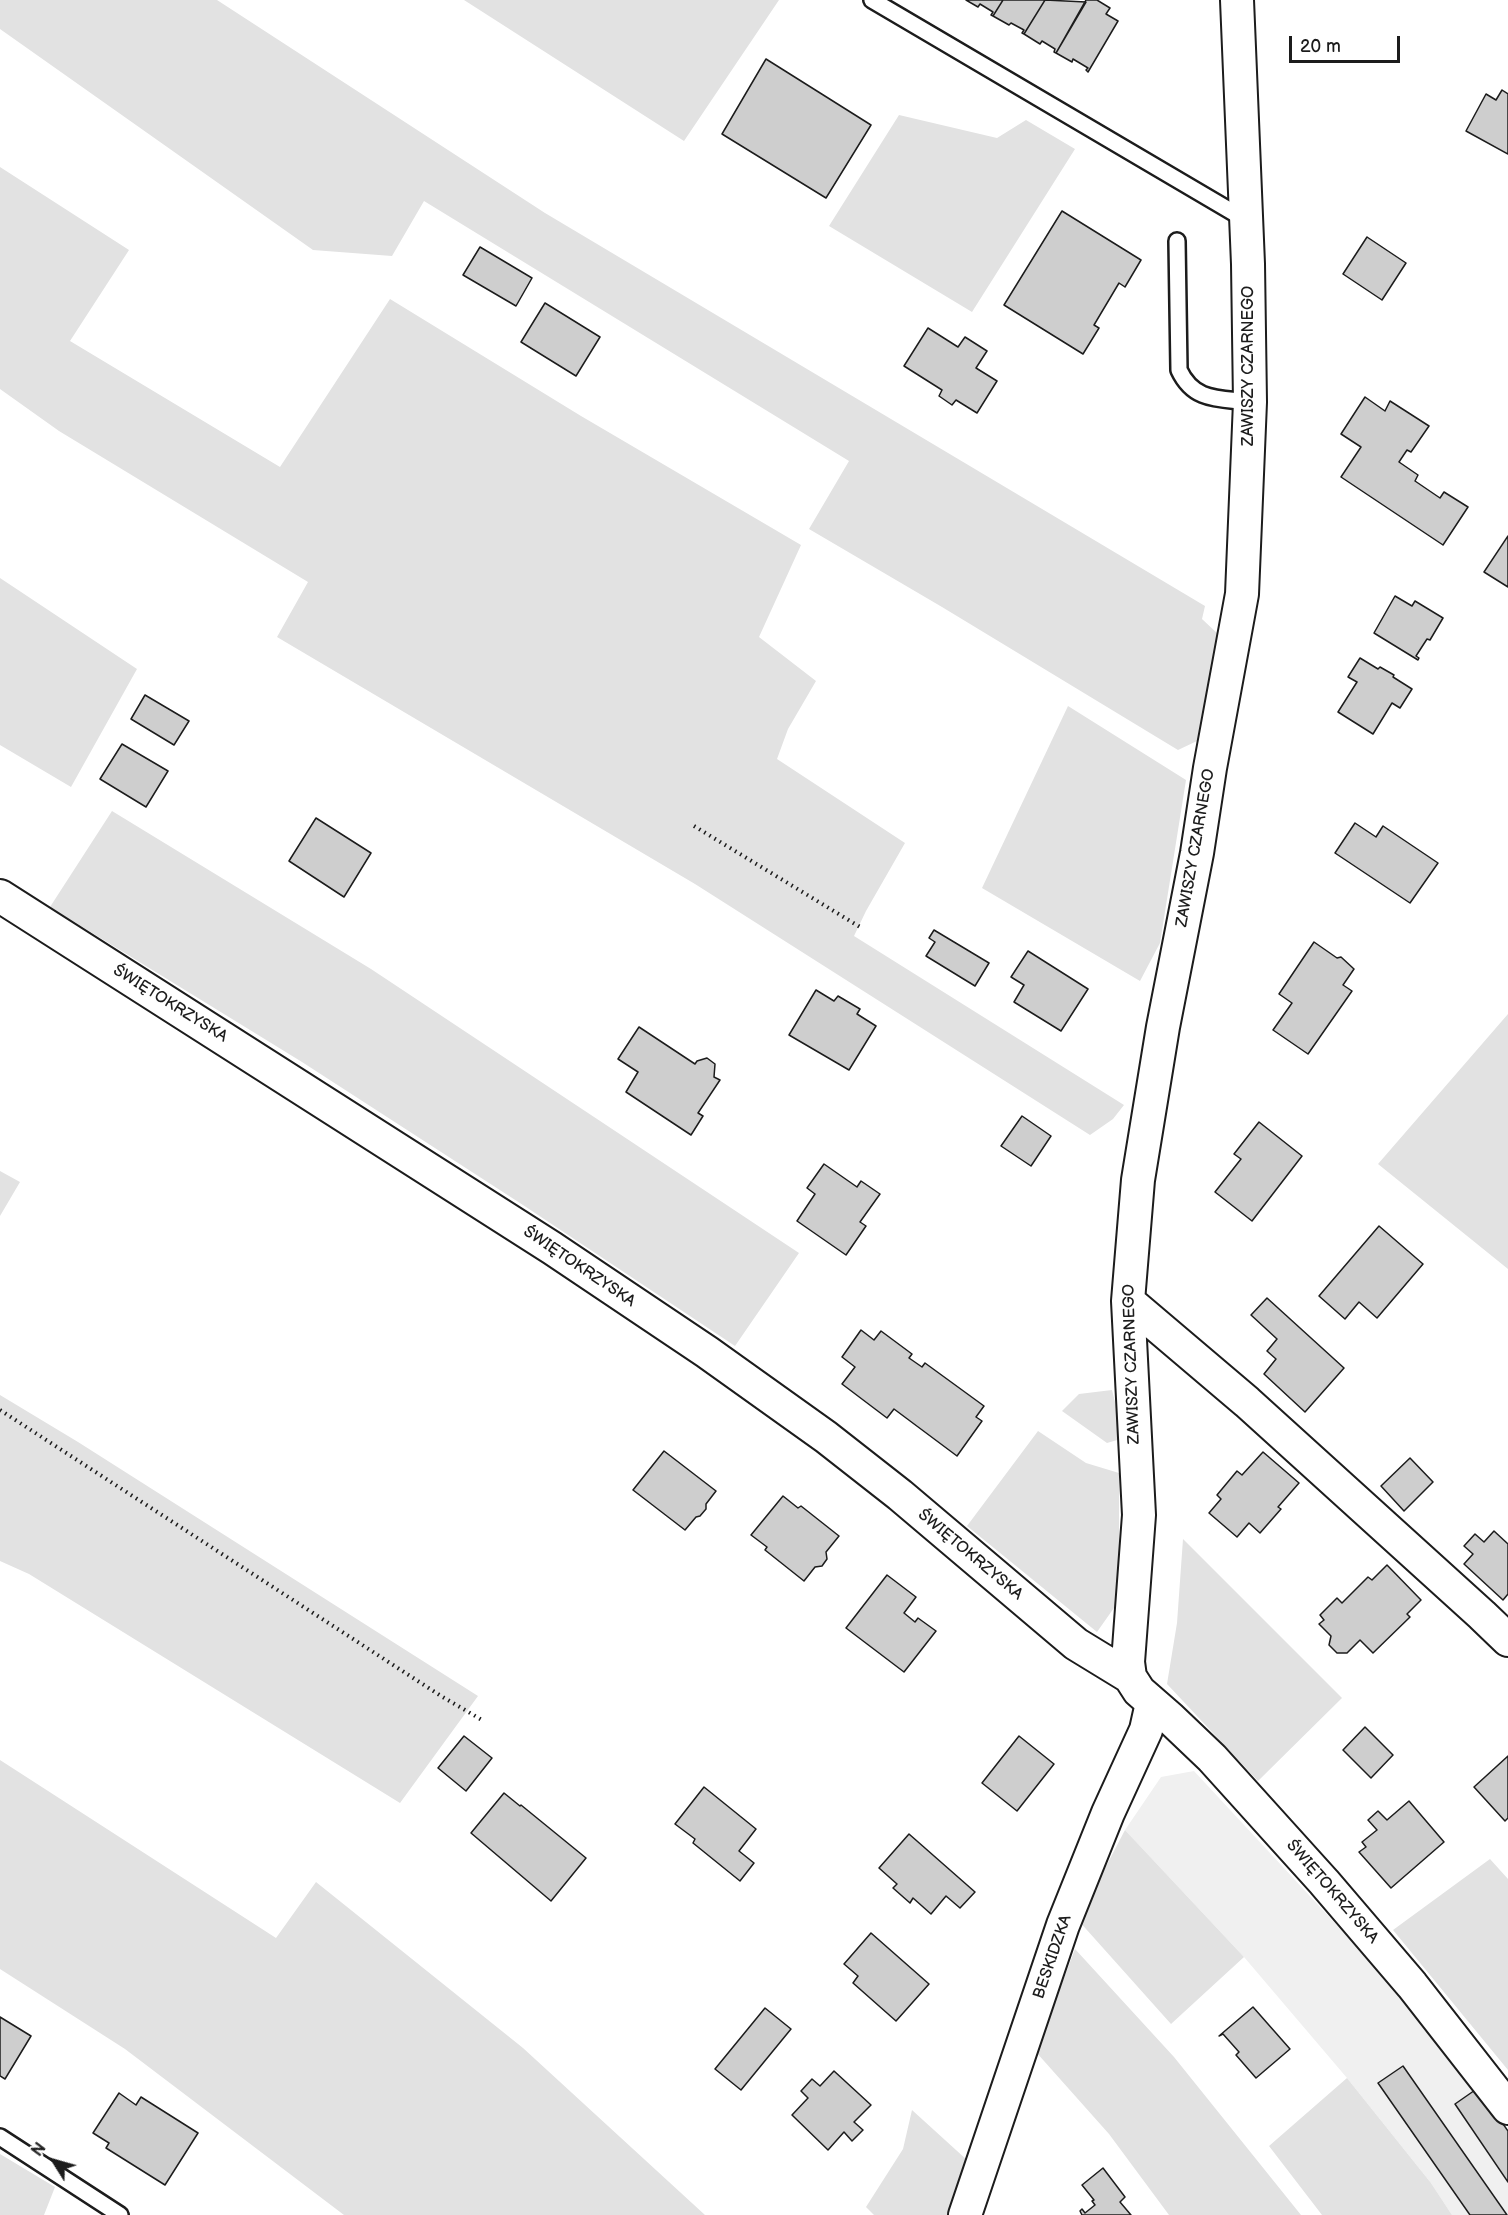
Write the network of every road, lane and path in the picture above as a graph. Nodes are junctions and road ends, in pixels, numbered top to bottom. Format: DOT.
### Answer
graph roads {
  1 [pos="872,0"];
  2 [pos="1237,0"];
  3 [pos="1246,220"];
  4 [pos="1177,241"];
  5 [pos="1250,402"];
  6 [pos="694,826"];
  7 [pos="0,896"];
  8 [pos="860,927"];
  9 [pos="1128,1301"];
  10 [pos="0,1410"];
  11 [pos="1508,1640"];
  12 [pos="1140,1690"];
  13 [pos="482,1720"];
  14 [pos="1508,2108"];
  15 [pos="0,2137"];
  16 [pos="120,2215"];
  17 [pos="965,2215"];
  1 -- 3 [label="lane"];
  2 -- 3 [label="street, ZAWISZY CZARNEGO"];
  3 -- 5 [label="street, ZAWISZY CZARNEGO"];
  4 -- 5 [label="lane"];
  5 -- 9 [label="street, ZAWISZY CZARNEGO"];
  6 -- 8 [label="path"];
  7 -- 12 [label="street, ŚWIĘTOKRZYSKA"];
  9 -- 11 [label="street"];
  9 -- 12 [label="street, ZAWISZY CZARNEGO"];
  10 -- 13 [label="path"];
  12 -- 14 [label="street, ŚWIĘTOKRZYSKA"];
  12 -- 17 [label="street, BESKIDZKA"];
  15 -- 16 [label="lane"];
}
